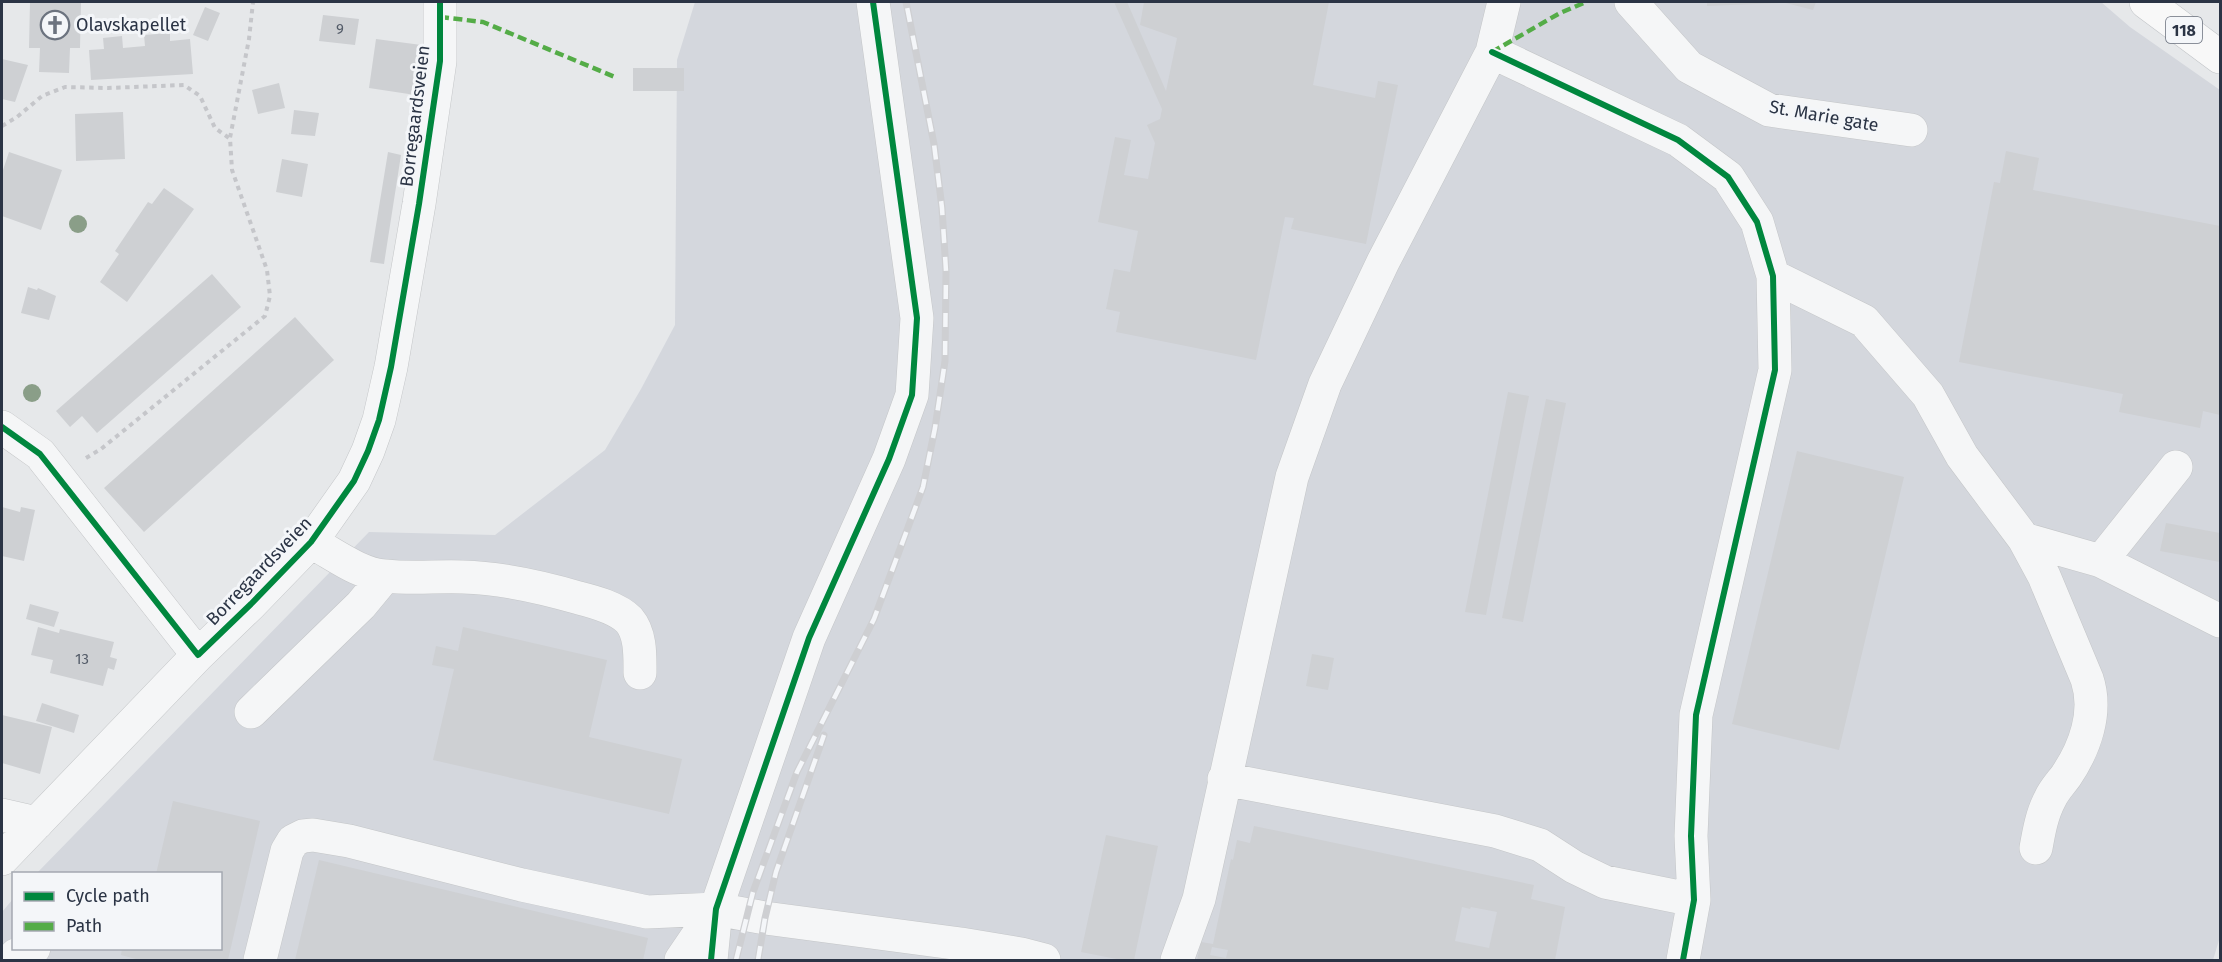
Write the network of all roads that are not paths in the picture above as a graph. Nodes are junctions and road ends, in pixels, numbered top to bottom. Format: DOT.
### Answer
graph roads {
  1 [pos="440,2"];
  2 [pos="873,2"];
  3 [pos="1504,2"];
  4 [pos="1631,2"];
  5 [pos="2146,2"];
  6 [pos="1492,52"];
  7 [pos="2220,57"];
  8 [pos="1911,130"];
  9 [pos="1773,276"];
  10 [pos="2,427"];
  11 [pos="2176,467"];
  12 [pos="2024,539"];
  13 [pos="311,542"];
  14 [pos="2101,561"];
  15 [pos="385,576"];
  16 [pos="2220,621"];
  17 [pos="198,655"];
  18 [pos="640,673"];
  19 [pos="251,712"];
  20 [pos="1224,779"];
  21 [pos="2,815"];
  22 [pos="37,823"];
  23 [pos="2036,848"];
  24 [pos="2,859"];
  25 [pos="1694,900"];
  26 [pos="716,909"];
  27 [pos="29,950"];
  28 [pos="11,960"];
  29 [pos="260,960"];
  30 [pos="681,960"];
  31 [pos="711,960"];
  32 [pos="1044,960"];
  33 [pos="1178,960"];
  34 [pos="1683,960"];
  1 -- 13 [label="street, Borregaardsveien"];
  2 -- 26 [label="street"];
  3 -- 6 [label="street"];
  4 -- 8 [label="street, St. Marie gate"];
  5 -- 7 [label="main road, 118"];
  6 -- 9 [label="street"];
  6 -- 20 [label="street"];
  9 -- 12 [label="street"];
  9 -- 25 [label="street"];
  10 -- 17 [label="street"];
  11 -- 14 [label="street"];
  12 -- 14 [label="street"];
  12 -- 23 [label="street"];
  13 -- 15 [label="street"];
  13 -- 17 [label="street, Borregaardsveien"];
  14 -- 16 [label="street"];
  15 -- 18 [label="street"];
  15 -- 19 [label="street"];
  17 -- 22 [label="street, Borregaardsveien"];
  20 -- 25 [label="street"];
  20 -- 33 [label="street"];
  21 -- 22 [label="street"];
  22 -- 24 [label="street, Borregaardsveien"];
  25 -- 34 [label="street"];
  26 -- 29 [label="street"];
  26 -- 30 [label="street"];
  26 -- 31 [label="street"];
  26 -- 32 [label="street"];
  27 -- 28 [label="street"];
}
